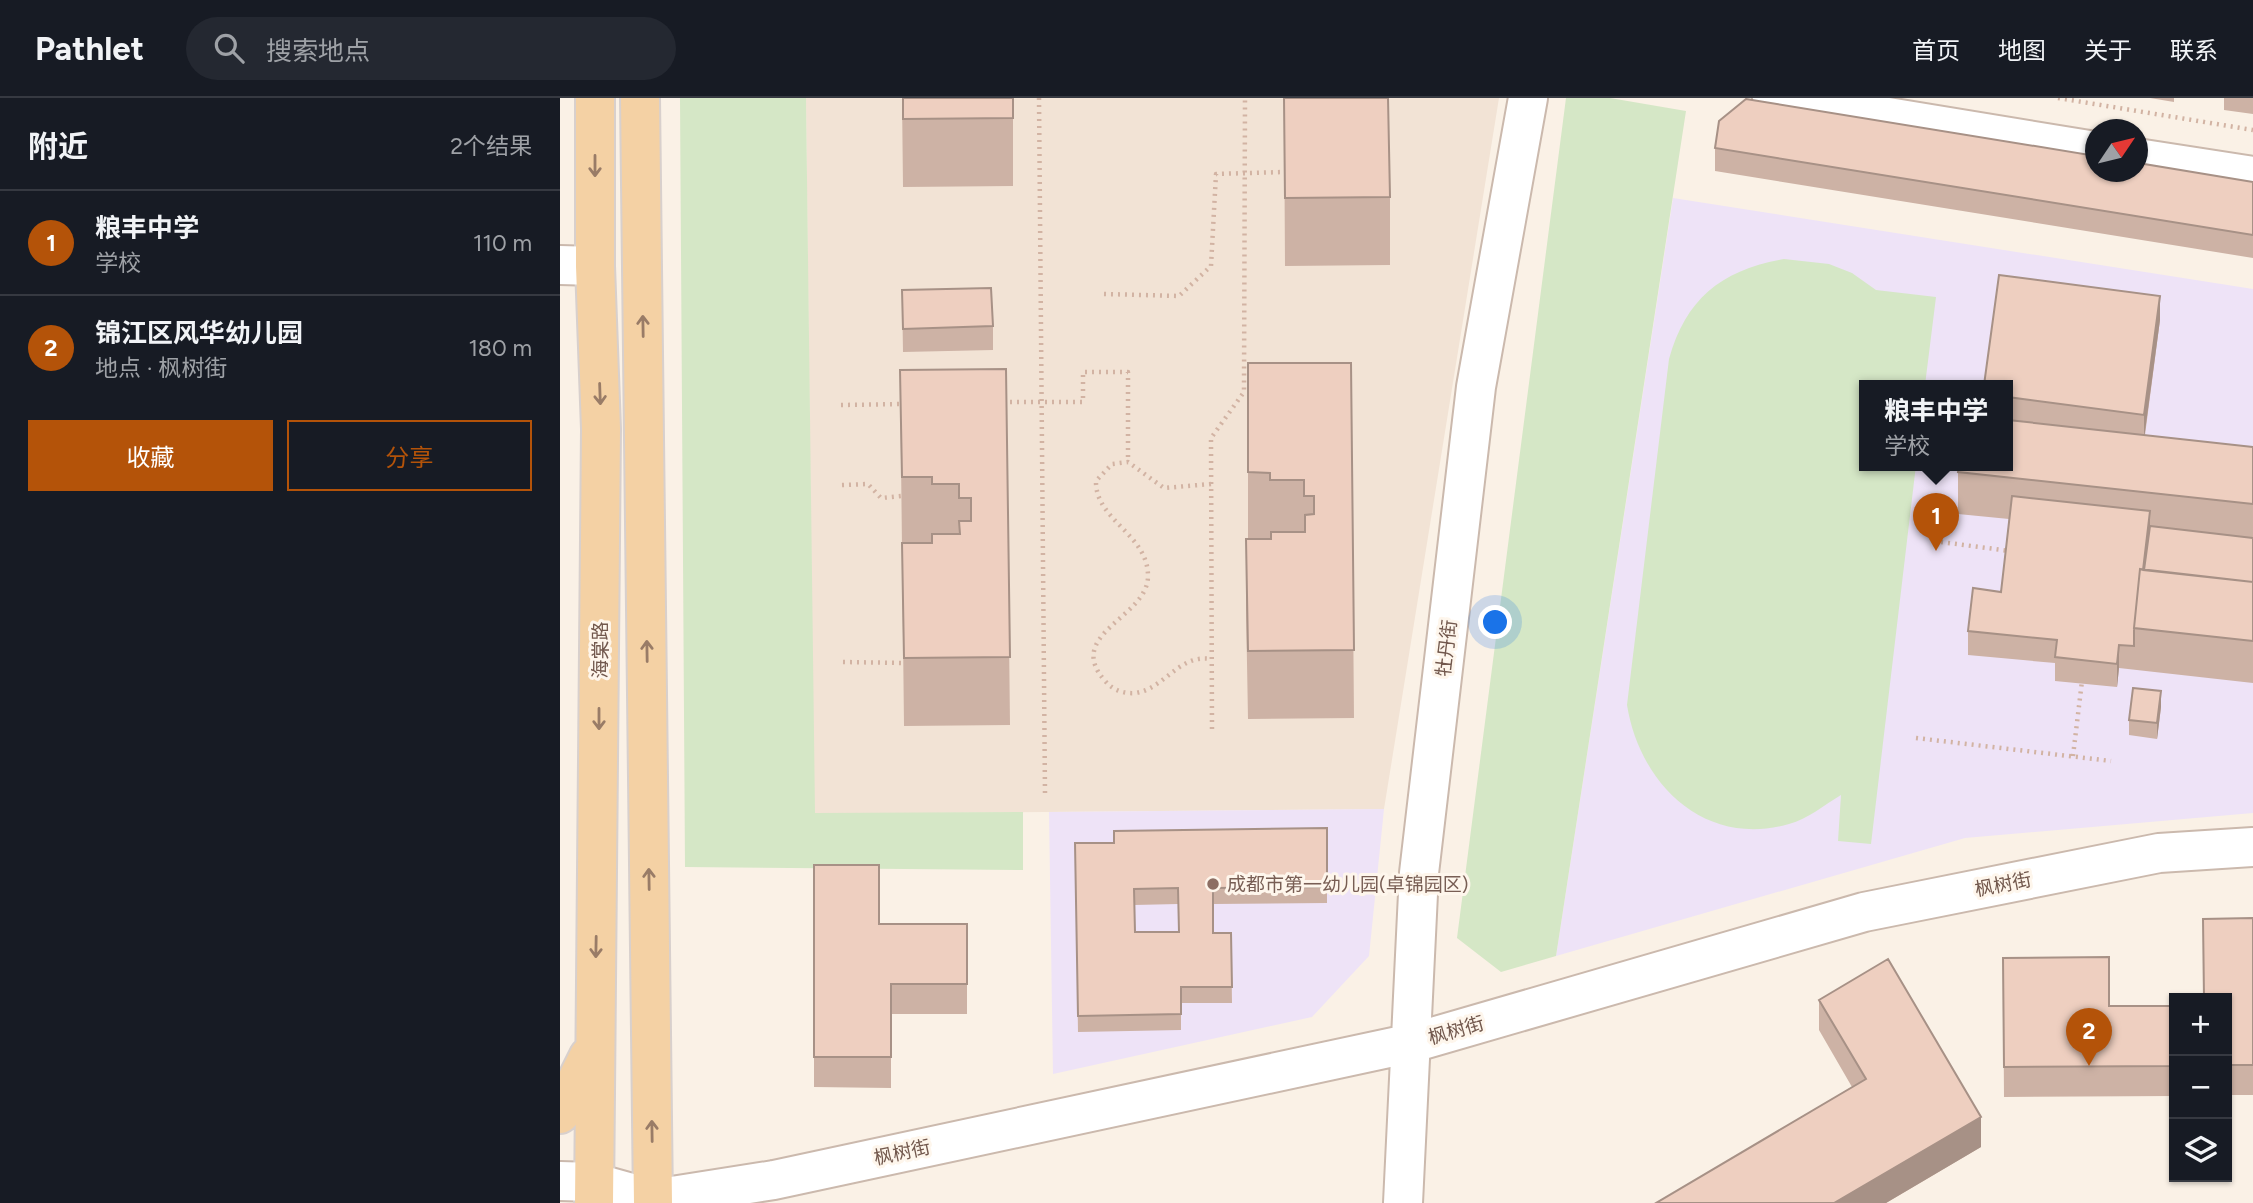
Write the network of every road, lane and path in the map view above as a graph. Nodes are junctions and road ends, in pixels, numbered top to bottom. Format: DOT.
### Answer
graph roads {
  1 [pos="595,98"];
  2 [pos="640,98"];
  3 [pos="1040,98"];
  4 [pos="1245,98"];
  5 [pos="1528,98"];
  6 [pos="1772,98"];
  7 [pos="2058,98"];
  8 [pos="2253,130"];
  9 [pos="2085,149"];
  10 [pos="2148,160"];
  11 [pos="1284,172"];
  12 [pos="1245,173"];
  13 [pos="2253,176"];
  14 [pos="577,265"];
  15 [pos="1104,295"];
  16 [pos="1042,401"];
  17 [pos="989,402"];
  18 [pos="908,404"];
  19 [pos="841,405"];
  20 [pos="1128,462"];
  21 [pos="1211,484"];
  22 [pos="842,485"];
  23 [pos="901,496"];
  24 [pos="1941,542"];
  25 [pos="2021,552"];
  26 [pos="1212,659"];
  27 [pos="843,662"];
  28 [pos="903,663"];
  29 [pos="2084,672"];
  30 [pos="1212,729"];
  31 [pos="1916,738"];
  32 [pos="2073,756"];
  33 [pos="2111,761"];
  34 [pos="1045,794"];
  35 [pos="2253,846"];
  36 [pos="1412,1043"];
  37 [pos="594,1044"];
  38 [pos="560,1114"];
  39 [pos="582,1189"];
  40 [pos="650,1202"];
  41 [pos="1403,1203"];
  1 -- 14 [label="main road, 海棠路, one-way"];
  40 -- 2 [label="main road, one-way"];
  3 -- 16 [label="path"];
  4 -- 12 [label="path"];
  5 -- 36 [label="street, 牡丹街"];
  6 -- 9 [label="street"];
  7 -- 8 [label="path"];
  10 -- 13 [label="street"];
  11 -- 12 [label="path"];
  12 -- 15 [label="path"];
  12 -- 21 [label="path"];
  14 -- 37 [label="main road, 海棠路, one-way"];
  16 -- 17 [label="path"];
  16 -- 20 [label="path"];
  16 -- 34 [label="path"];
  18 -- 19 [label="path"];
  20 -- 21 [label="path"];
  20 -- 26 [label="path"];
  21 -- 26 [label="path"];
  22 -- 23 [label="path"];
  24 -- 25 [label="path"];
  26 -- 30 [label="path"];
  27 -- 28 [label="path"];
  29 -- 32 [label="path"];
  31 -- 32 [label="path"];
  32 -- 33 [label="path"];
  35 -- 36 [label="street, 枫树街"];
  36 -- 40 [label="street, 枫树街"];
  36 -- 41 [label="street, 牡丹街"];
  37 -- 38 [label="main road"];
  37 -- 39 [label="main road, 海棠路"];
  39 -- 40 [label="street, 枫树街"];
}
